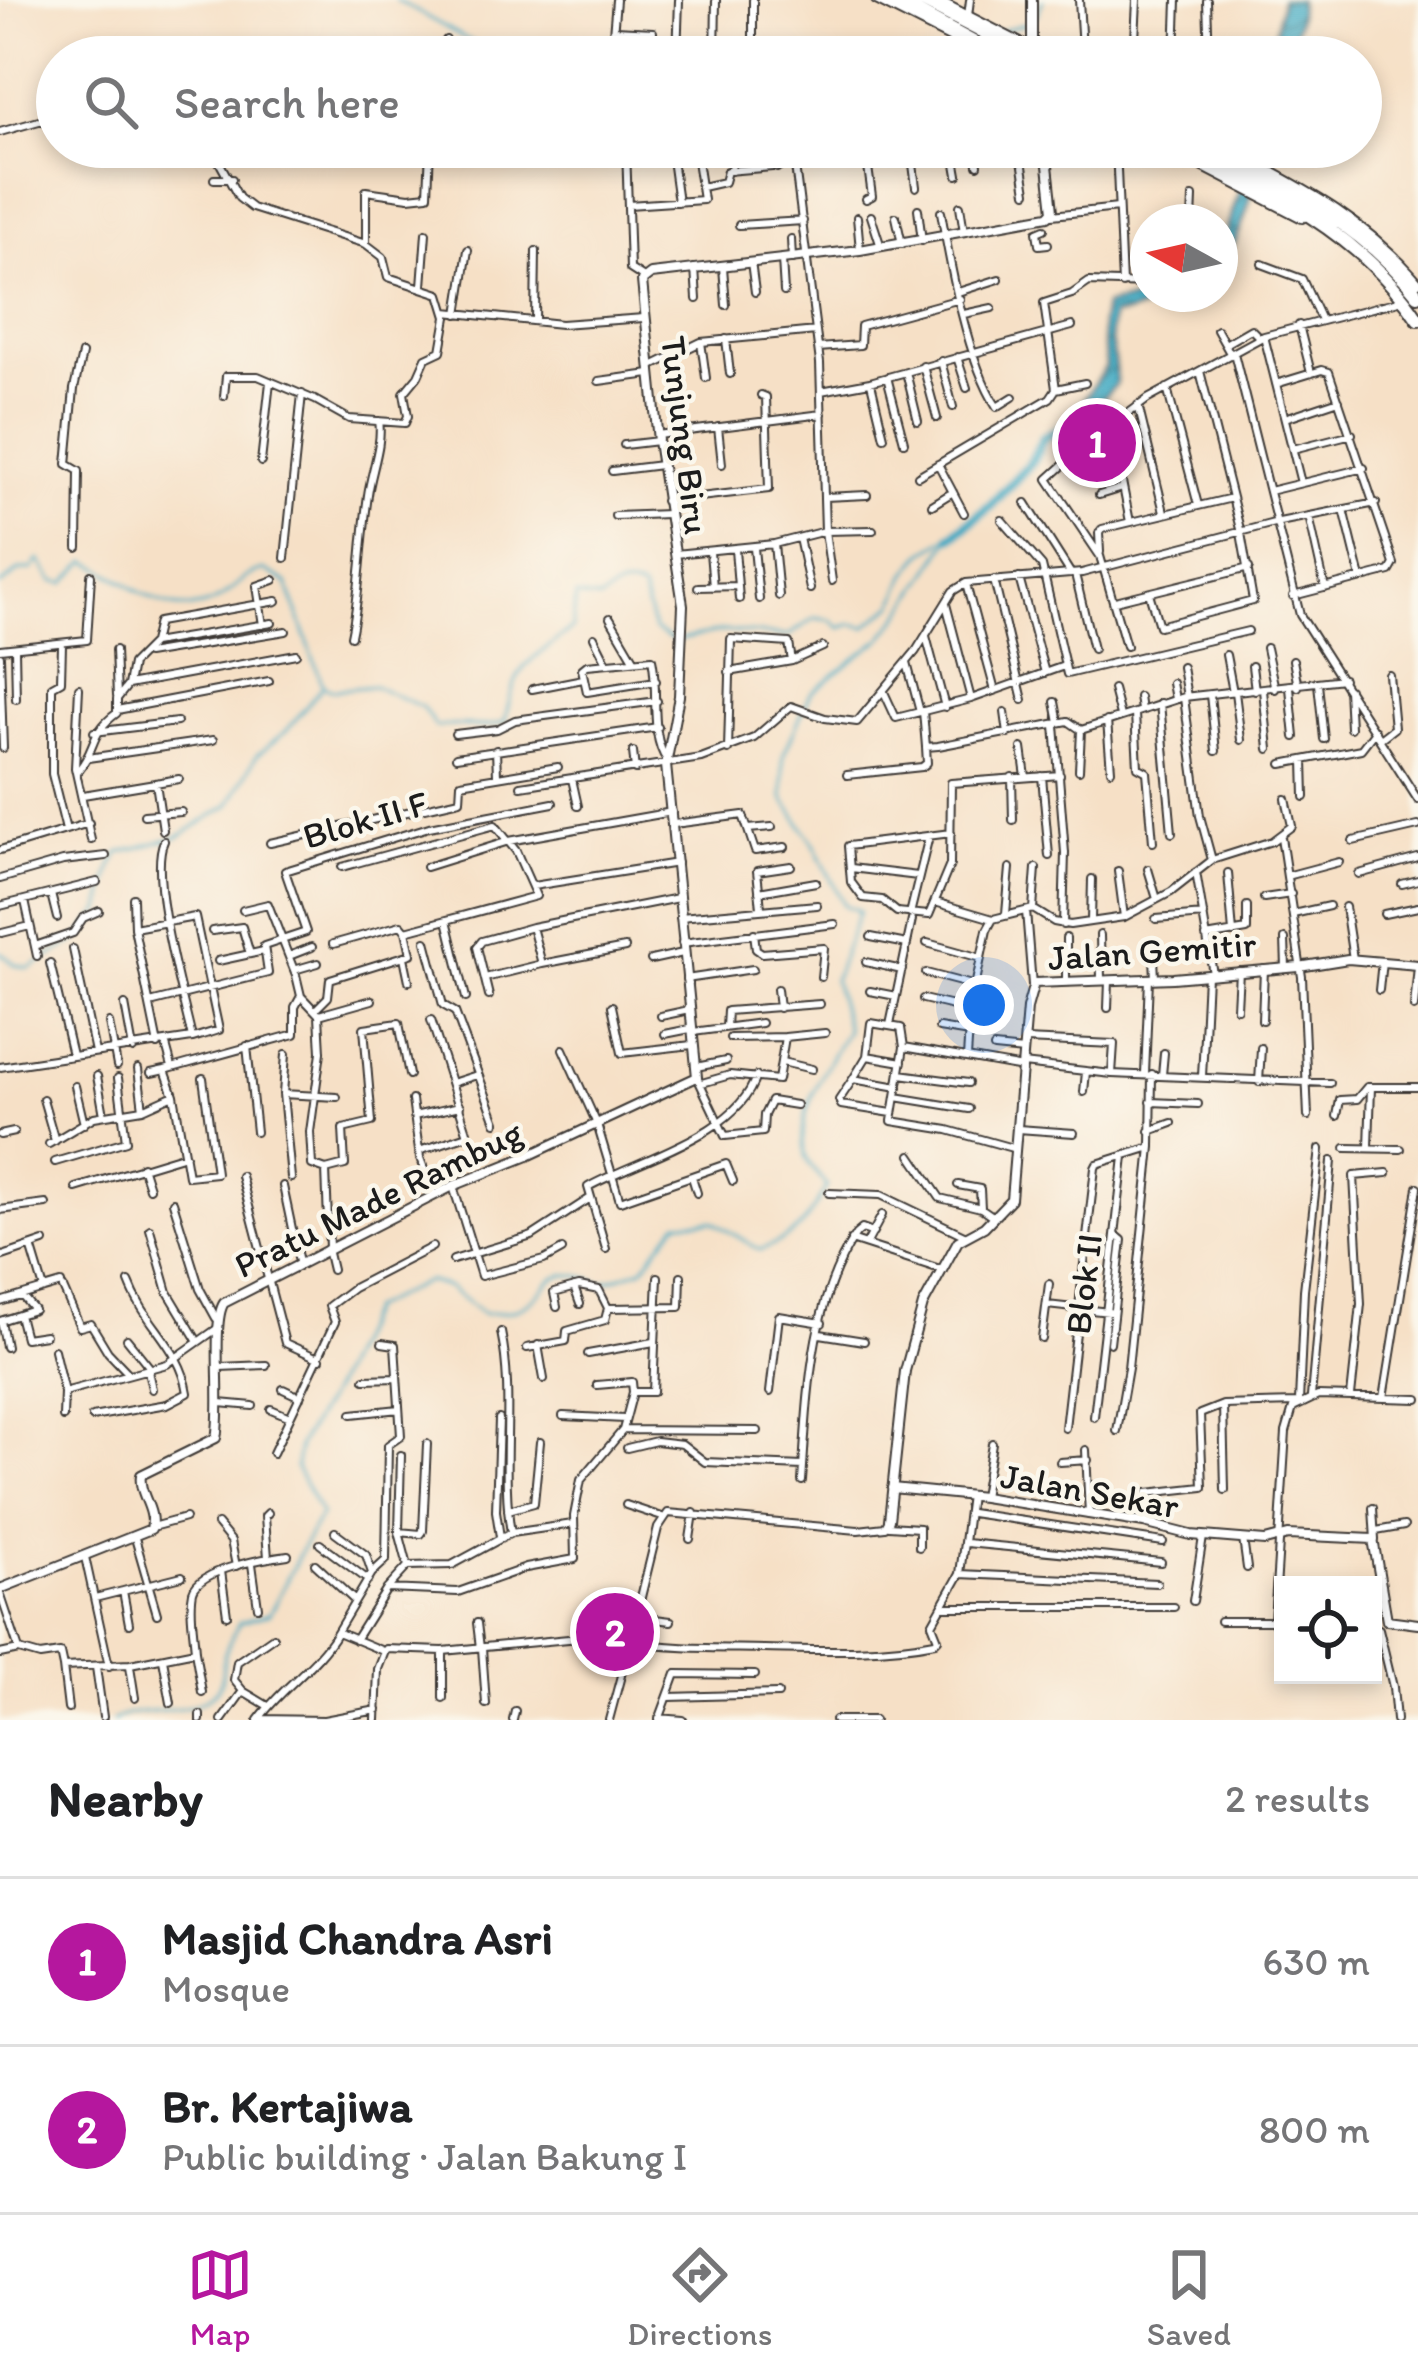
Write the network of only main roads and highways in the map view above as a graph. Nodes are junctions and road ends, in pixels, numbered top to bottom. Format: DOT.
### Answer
graph roads {
  1 [pos="895,0"];
  2 [pos="920,0"];
  3 [pos="977,36"];
  4 [pos="979,36"];
  5 [pos="1236,168"];
  6 [pos="1266,184"];
  7 [pos="1418,295"];
  8 [pos="1418,322"];
  1 -- 3 [label="highway"];
  2 -- 4 [label="highway"];
  5 -- 6 [label="highway"];
  6 -- 7 [label="highway"];
  6 -- 8 [label="highway"];
}
